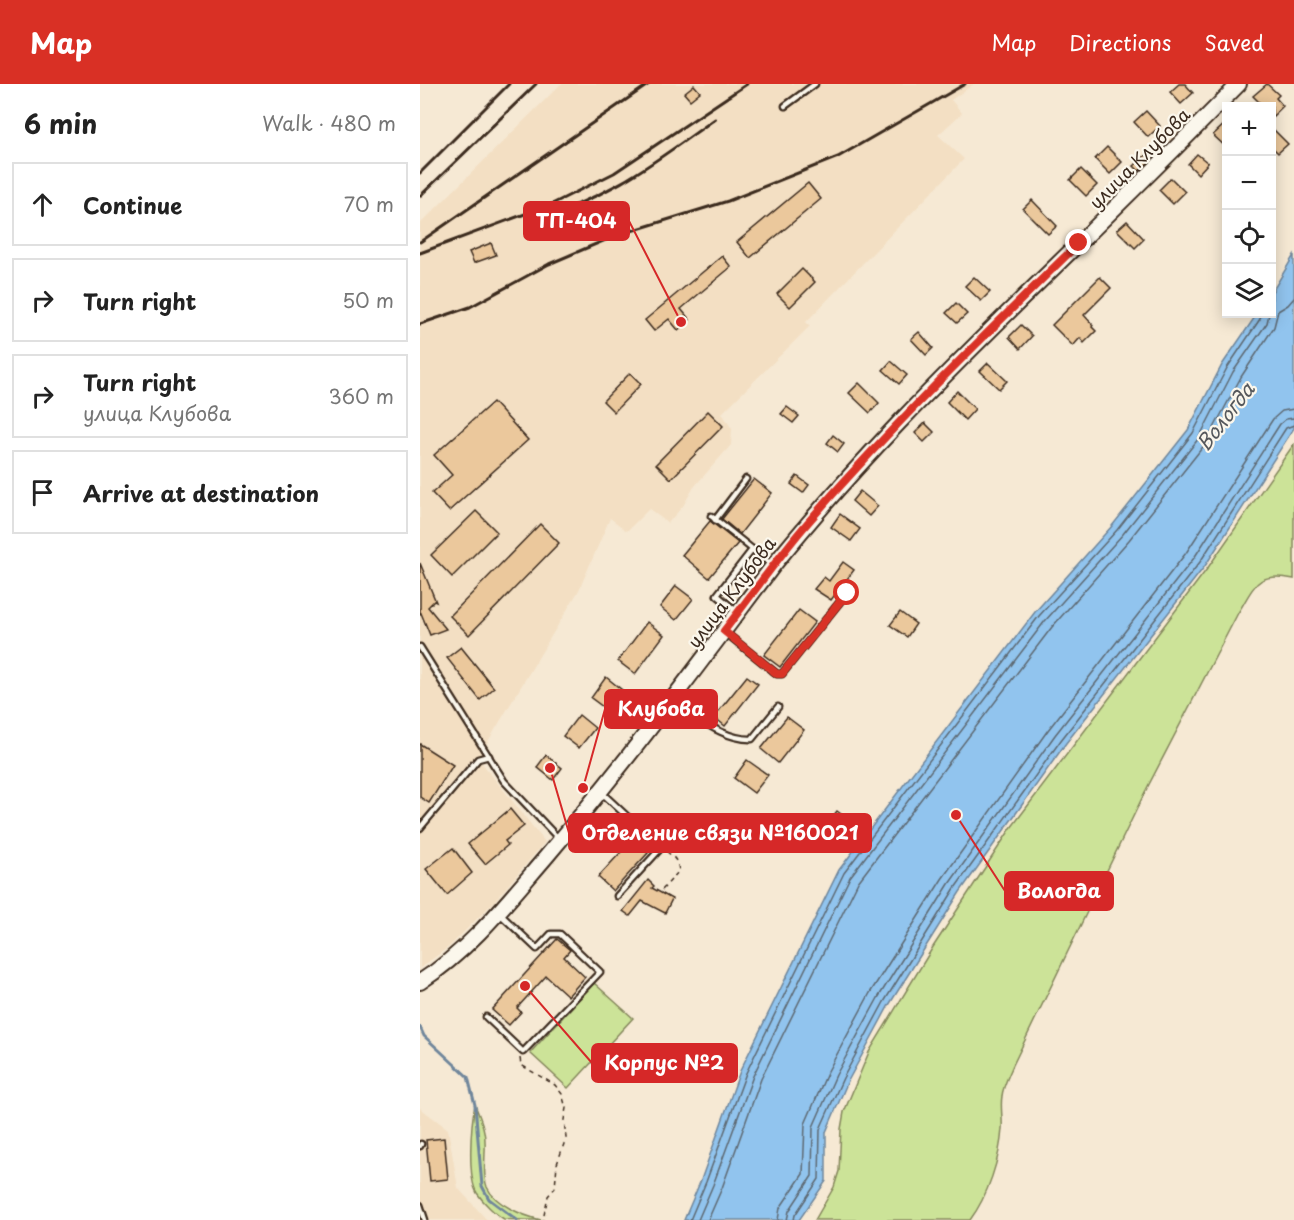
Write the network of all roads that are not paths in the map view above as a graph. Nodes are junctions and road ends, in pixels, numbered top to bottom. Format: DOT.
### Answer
graph roads {
  1 [pos="815,84"];
  2 [pos="1239,84"];
  3 [pos="785,106"];
  4 [pos="746,479"];
  5 [pos="752,550"];
  6 [pos="773,566"];
  7 [pos="847,593"];
  8 [pos="738,612"];
  9 [pos="724,631"];
  10 [pos="420,647"];
  11 [pos="670,701"];
  12 [pos="778,707"];
  13 [pos="489,756"];
  14 [pos="601,792"];
  15 [pos="420,828"];
  16 [pos="560,840"];
  17 [pos="617,896"];
  18 [pos="498,912"];
  19 [pos="420,981"];
  20 [pos="486,1017"];
  21 [pos="420,1205"];
  22 [pos="425,1220"];
  1 -- 3 [label="lane"];
  2 -- 6 [label="main road, улица Клубова"];
  4 -- 5 [label="lane"];
  5 -- 6 [label="lane"];
  5 -- 8 [label="lane"];
  6 -- 8 [label="main road, улица Клубова"];
  7 -- 9 [label="lane"];
  8 -- 9 [label="main road, улица Клубова"];
  9 -- 11 [label="main road, улица Клубова"];
  10 -- 13 [label="lane"];
  11 -- 12 [label="lane"];
  11 -- 14 [label="main road, улица Клубова"];
  13 -- 15 [label="lane"];
  13 -- 16 [label="lane"];
  14 -- 16 [label="main road, улица Клубова"];
  14 -- 17 [label="lane"];
  16 -- 18 [label="main road, улица Клубова"];
  18 -- 19 [label="main road, улица Клубова"];
  18 -- 20 [label="lane"];
  21 -- 22 [label="lane"];
}
